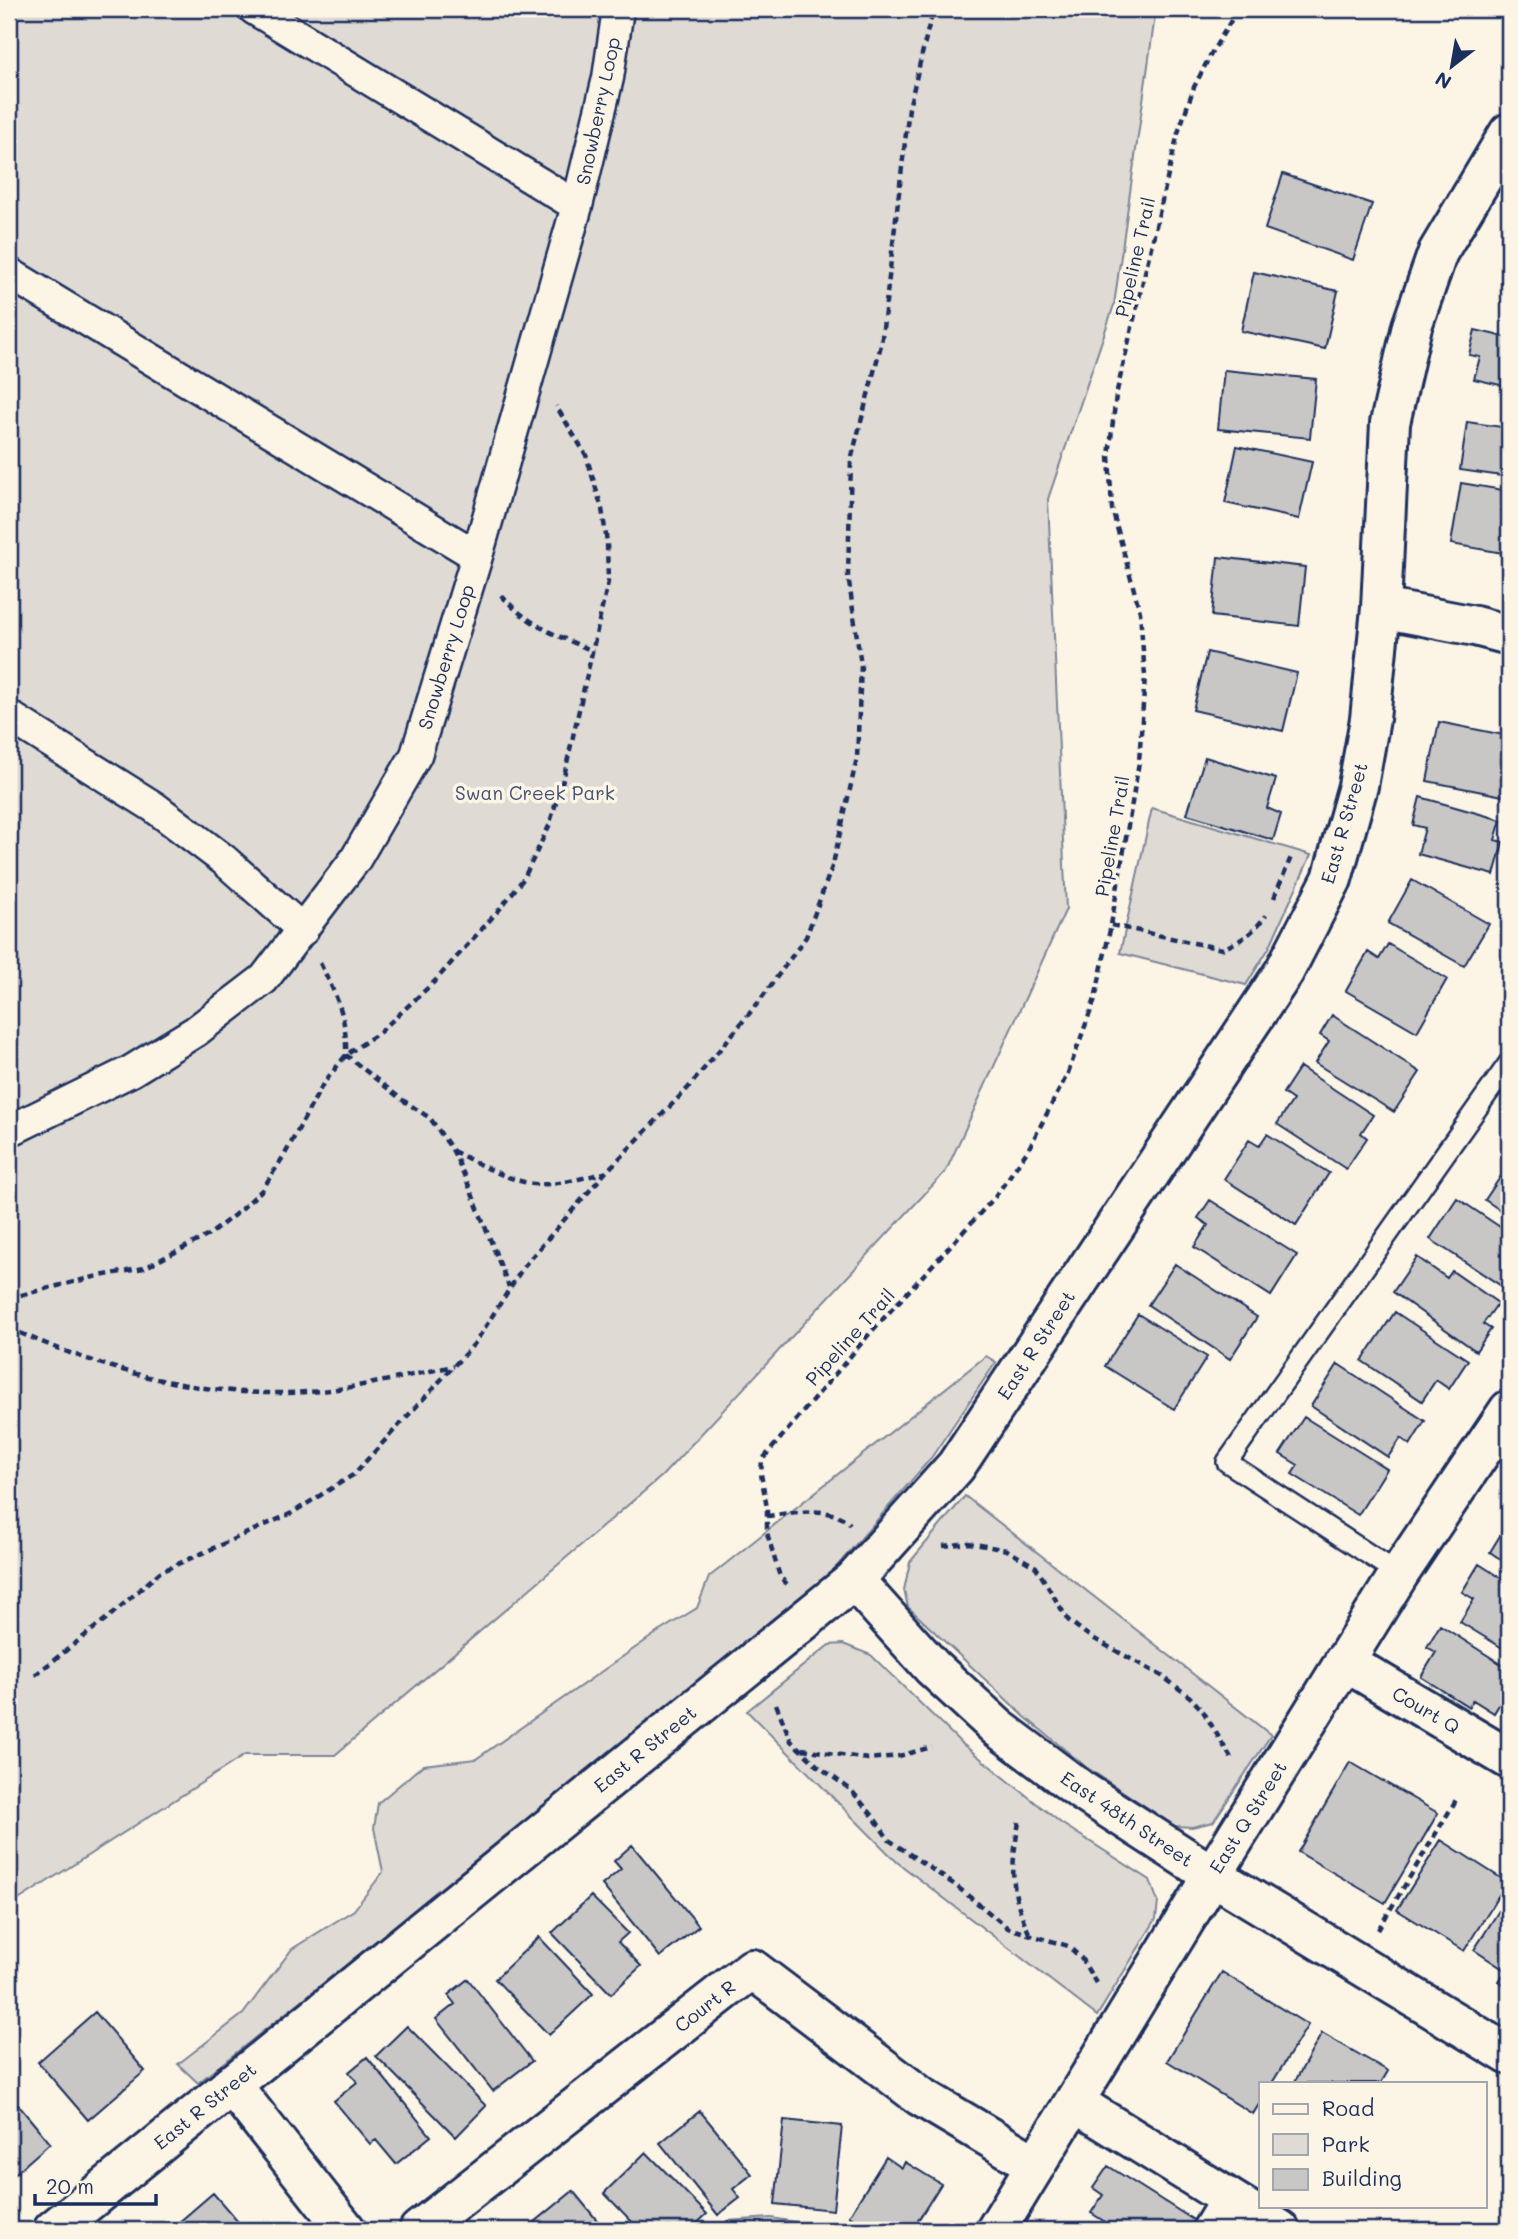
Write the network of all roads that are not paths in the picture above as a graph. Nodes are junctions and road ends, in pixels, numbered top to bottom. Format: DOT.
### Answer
graph roads {
  1 [pos="254,9"];
  2 [pos="618,9"];
  3 [pos="1509,133"];
  4 [pos="577,206"];
  5 [pos="9,273"];
  6 [pos="477,556"];
  7 [pos="1381,608"];
  8 [pos="1509,635"];
  9 [pos="9,716"];
  10 [pos="303,930"];
  11 [pos="1509,1063"];
  12 [pos="9,1131"];
  13 [pos="1509,1410"];
  14 [pos="1399,1574"];
  15 [pos="854,1580"];
  16 [pos="1344,1661"];
  17 [pos="1509,1758"];
  18 [pos="1212,1875"];
  19 [pos="1509,2055"];
  20 [pos="231,2084"];
  21 [pos="1074,2102"];
  22 [pos="1036,2165"];
  23 [pos="1221,2215"];
  24 [pos="53,2230"];
  25 [pos="346,2230"];
  26 [pos="419,2230"];
  27 [pos="996,2230"];
  28 [pos="1280,2230"];
  1 -- 4 [label="street"];
  2 -- 4 [label="street, Snowberry Loop"];
  3 -- 7 [label="street, East R Street"];
  4 -- 6 [label="street, Snowberry Loop"];
  5 -- 6 [label="street"];
  6 -- 10 [label="street, Snowberry Loop"];
  7 -- 8 [label="street"];
  7 -- 15 [label="street, East R Street"];
  9 -- 10 [label="street"];
  10 -- 12 [label="street, Snowberry Loop"];
  11 -- 14 [label="lane"];
  13 -- 14 [label="street, East Q Street"];
  14 -- 16 [label="street, East Q Street"];
  15 -- 18 [label="street, East 48th Street"];
  15 -- 20 [label="street, East R Street"];
  16 -- 17 [label="street, Court Q"];
  16 -- 18 [label="street, East Q Street"];
  18 -- 19 [label="street, East 48th Street"];
  18 -- 21 [label="street, East Q Street"];
  20 -- 24 [label="street, East R Street"];
  20 -- 25 [label="street"];
  21 -- 22 [label="street, East Q Street"];
  21 -- 23 [label="street"];
  22 -- 26 [label="street, Court R"];
  22 -- 27 [label="street, East Q Street"];
  23 -- 28 [label="street"];
}
